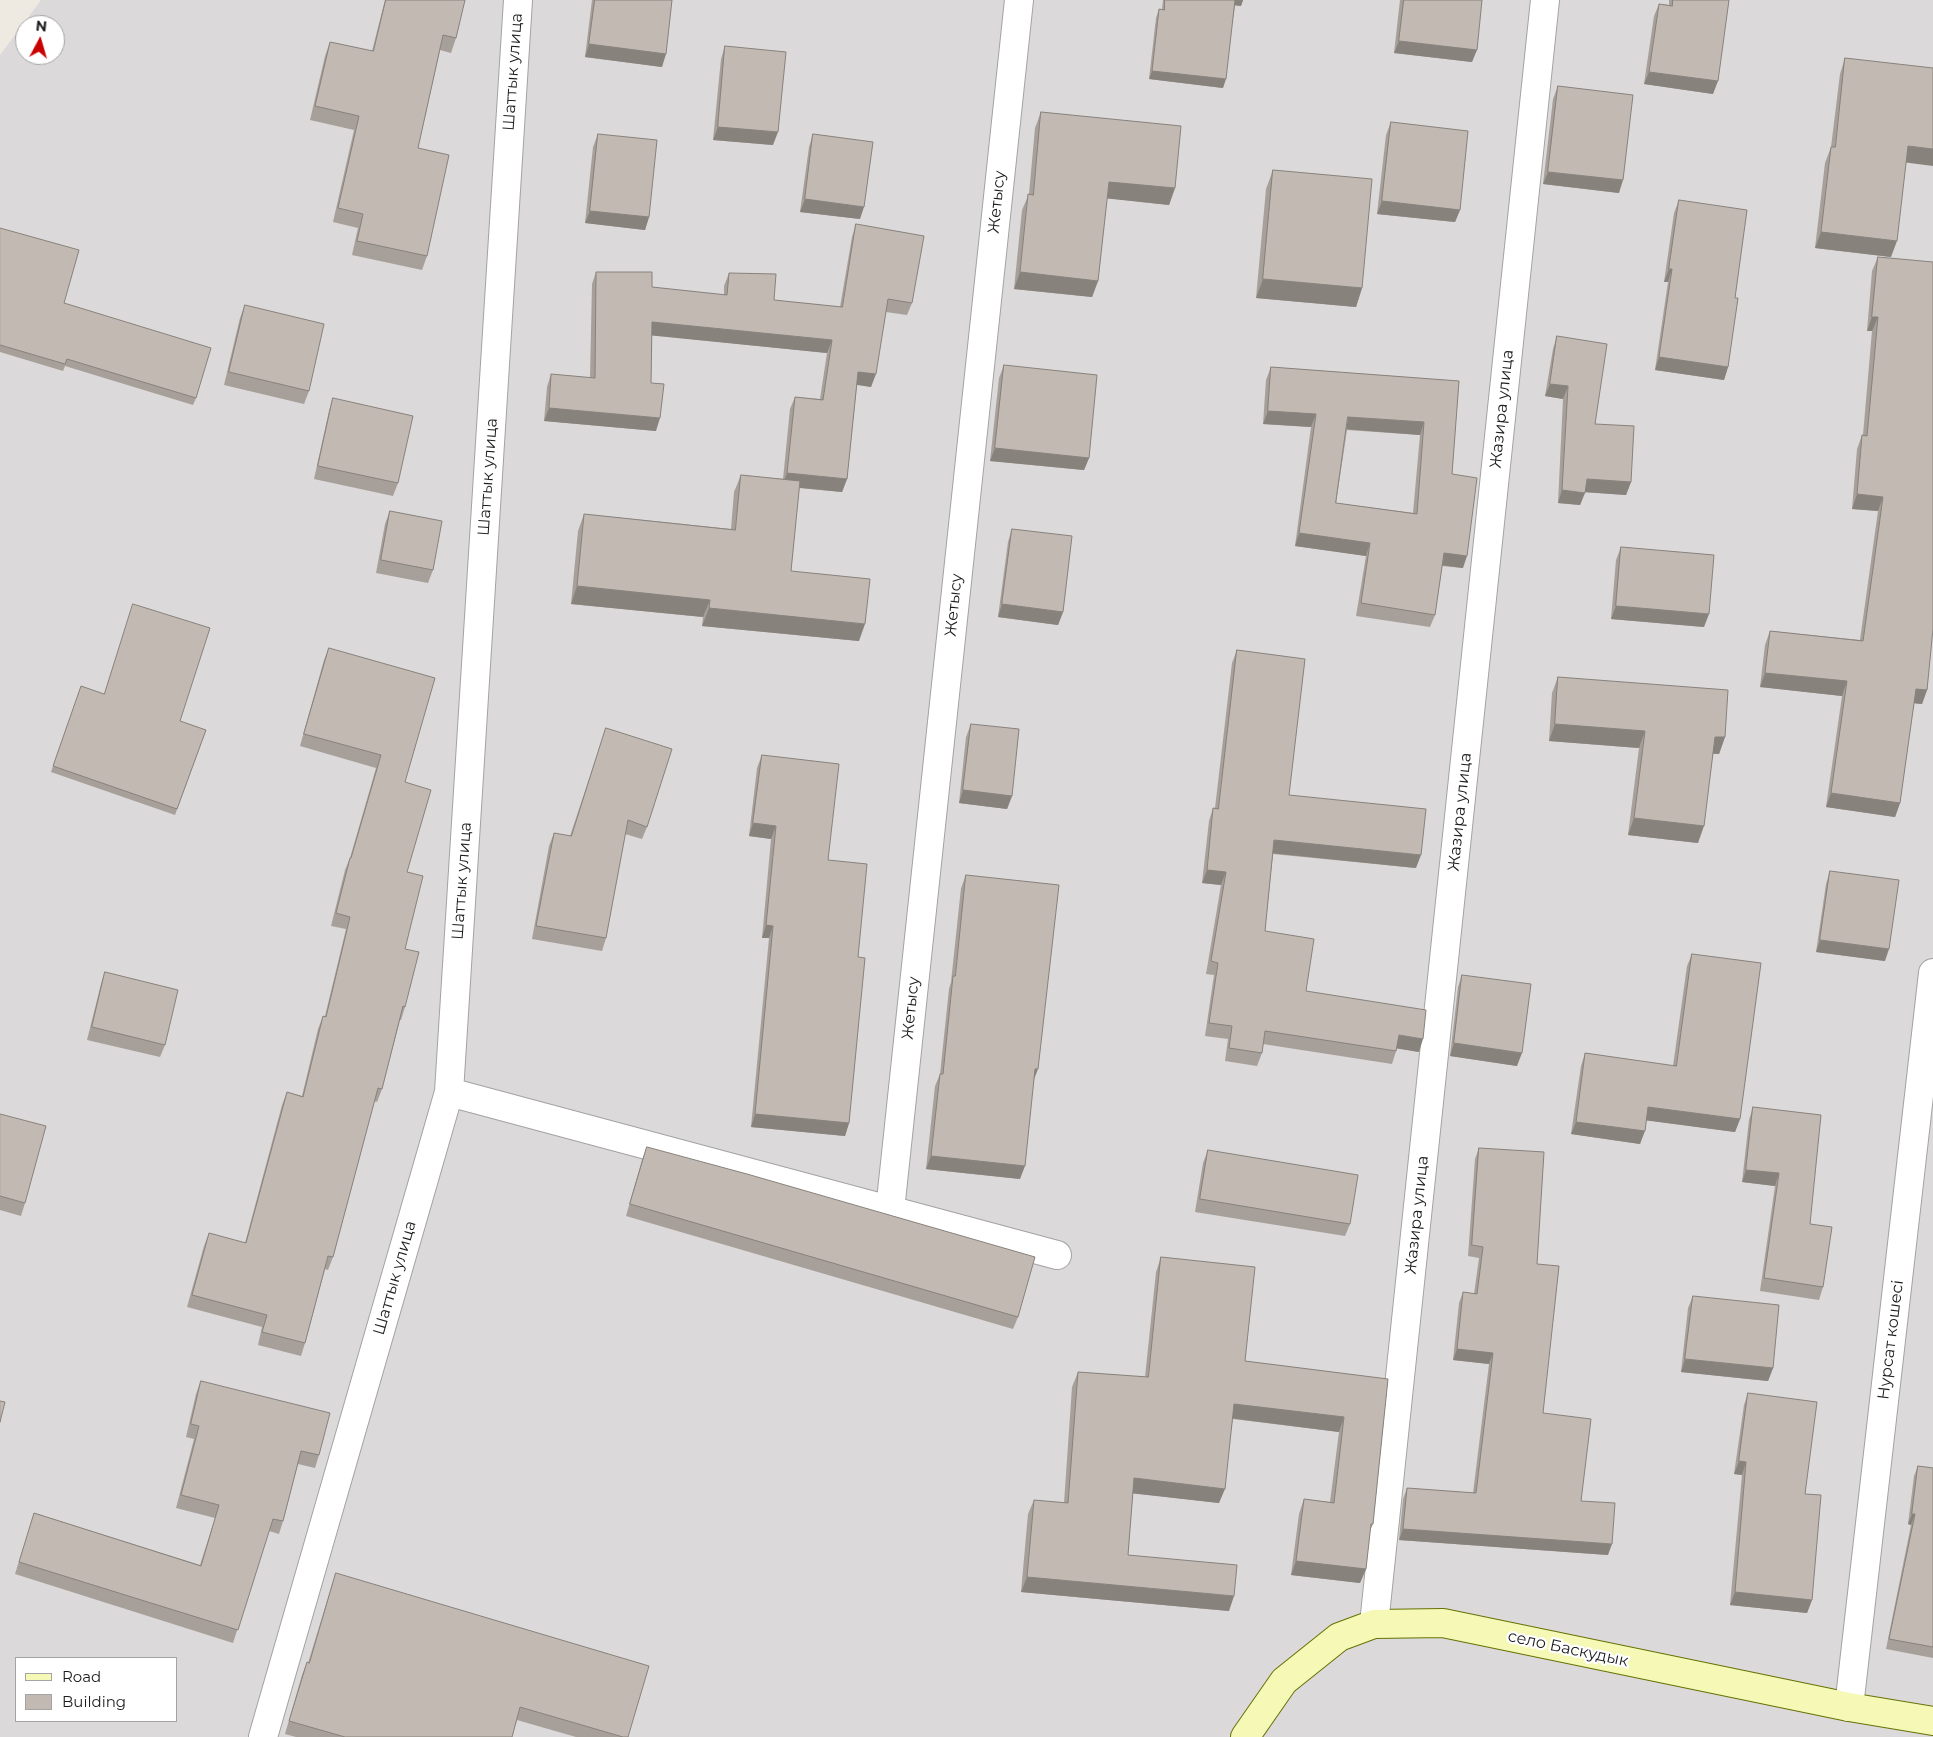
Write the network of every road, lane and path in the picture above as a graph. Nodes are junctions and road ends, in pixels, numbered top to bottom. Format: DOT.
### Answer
graph roads {
  1 [pos="518,0"];
  2 [pos="1019,0"];
  3 [pos="1546,0"];
  4 [pos="1933,974"];
  5 [pos="449,1092"];
  6 [pos="890,1210"];
  7 [pos="1057,1255"];
  8 [pos="1374,1624"];
  9 [pos="1849,1708"];
  10 [pos="1933,1721"];
  11 [pos="264,1737"];
  12 [pos="1246,1737"];
  1 -- 5 [label="street, Шаттык улица"];
  2 -- 6 [label="street, Жетысу"];
  3 -- 8 [label="street, Жазира улица"];
  4 -- 9 [label="street, Нурсат кошесi"];
  5 -- 6 [label="street"];
  5 -- 11 [label="street, Шаттык улица"];
  6 -- 7 [label="street"];
  8 -- 9 [label="street, село Баскудык"];
  8 -- 12 [label="street, село Баскудык"];
  9 -- 10 [label="street, село Баскудык"];
}
